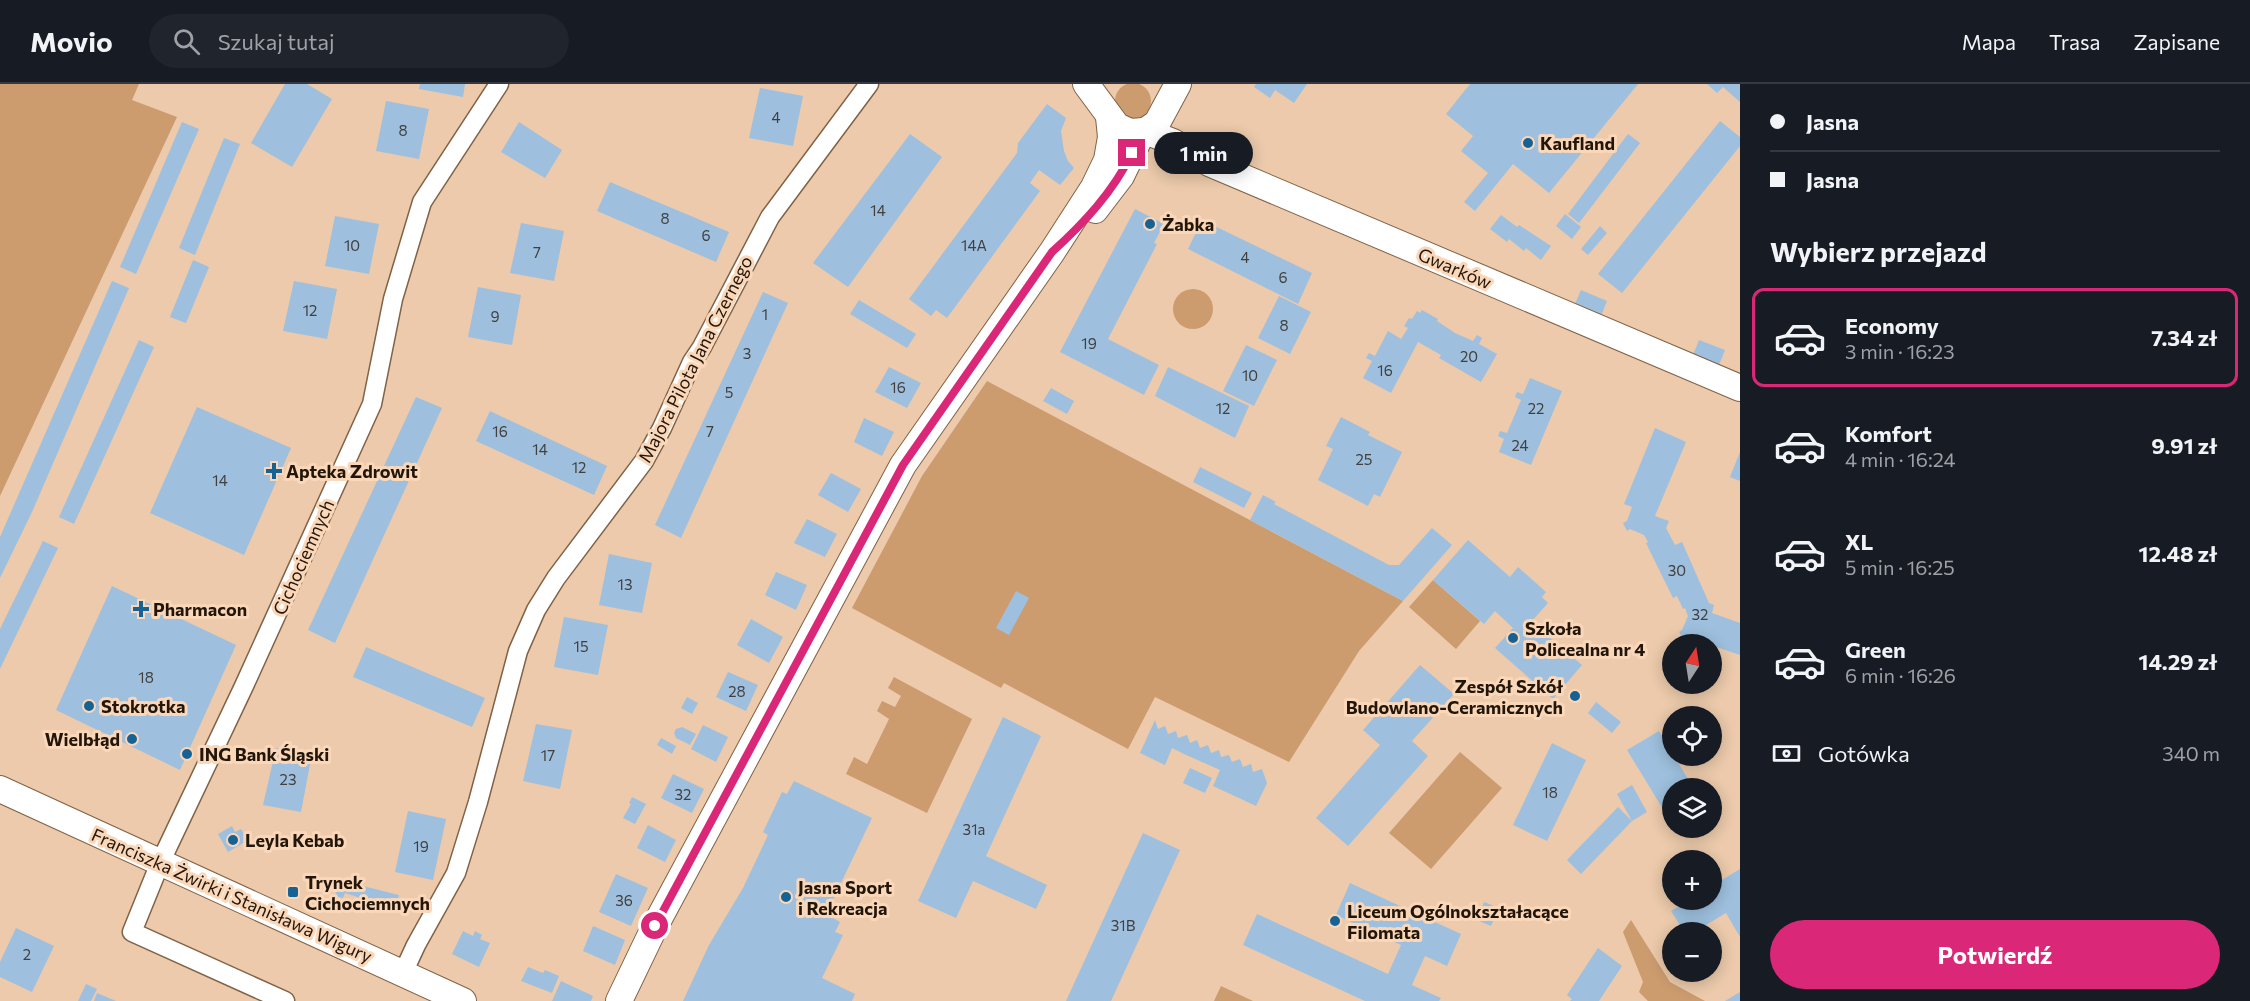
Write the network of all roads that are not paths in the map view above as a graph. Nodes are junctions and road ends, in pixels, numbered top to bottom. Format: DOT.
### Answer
graph roads {
  1 [pos="499,84"];
  2 [pos="868,84"];
  3 [pos="1086,84"];
  4 [pos="1110,84"];
  5 [pos="1160,84"];
  6 [pos="1178,84"];
  7 [pos="1165,109"];
  8 [pos="1108,116"];
  9 [pos="1144,131"];
  10 [pos="1173,142"];
  11 [pos="1052,252"];
  12 [pos="1740,388"];
  13 [pos="0,789"];
  14 [pos="160,862"];
  15 [pos="403,973"];
  16 [pos="285,1001"];
  17 [pos="463,1001"];
  18 [pos="619,1001"];
  1 -- 14 [label="street, Cichociemnych"];
  2 -- 15 [label="street, Majora Pilota Jana Czernego"];
  3 -- 8 [label="street"];
  4 -- 8 [label="street"];
  5 -- 7 [label="street"];
  6 -- 7 [label="street"];
  7 -- 9 [label="street"];
  7 -- 10 [label="street"];
  8 -- 9 [label="street, Gwarków"];
  8 -- 11 [label="street"];
  9 -- 10 [label="street, Gwarków"];
  9 -- 11 [label="street"];
  10 -- 12 [label="street, Gwarków"];
  11 -- 18 [label="street"];
  13 -- 14 [label="street, Franciszka Żwirki i Stanisława Wigury"];
  14 -- 15 [label="street, Franciszka Żwirki i Stanisława Wigury"];
  14 -- 16 [label="street, Cichociemnych"];
  15 -- 17 [label="street, Franciszka Żwirki i Stanisława Wigury"];
}
